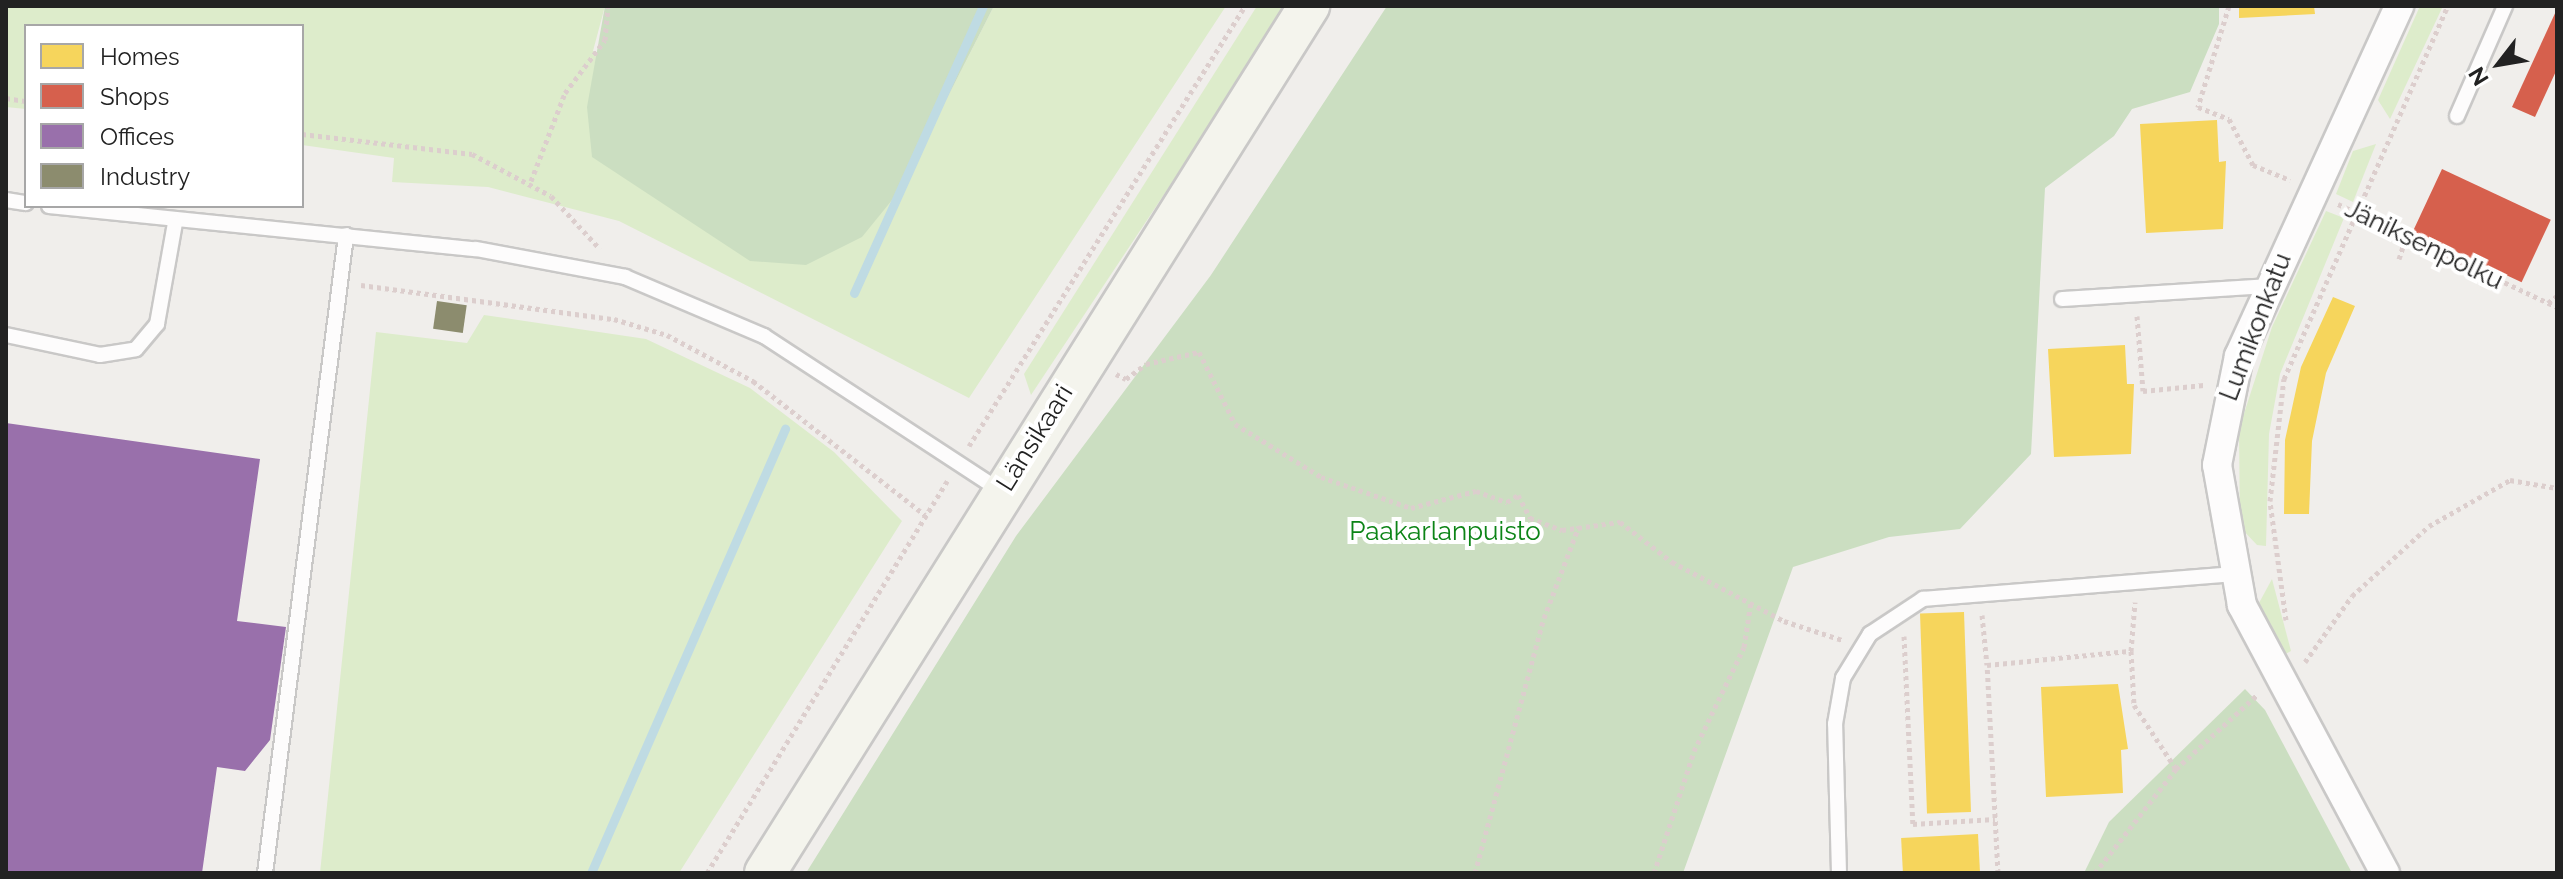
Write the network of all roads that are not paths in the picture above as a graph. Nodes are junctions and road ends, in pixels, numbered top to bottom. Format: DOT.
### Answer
graph roads {
  1 [pos="1309,6"];
  2 [pos="2399,6"];
  3 [pos="2505,6"];
  4 [pos="2457,116"];
  5 [pos="64,208"];
  6 [pos="175,223"];
  7 [pos="346,235"];
  8 [pos="2268,286"];
  9 [pos="2062,299"];
  10 [pos="6,335"];
  11 [pos="1002,491"];
  12 [pos="2231,574"];
  13 [pos="265,873"];
  14 [pos="765,873"];
  15 [pos="1839,873"];
  16 [pos="2385,873"];
  1 -- 11 [label="street, Länsikaari"];
  2 -- 8 [label="street, Lumikonkatu"];
  3 -- 4 [label="lane"];
  5 -- 6 [label="lane"];
  6 -- 7 [label="lane"];
  6 -- 10 [label="lane"];
  7 -- 11 [label="lane"];
  7 -- 13 [label="lane"];
  8 -- 9 [label="lane"];
  8 -- 12 [label="street, Lumikonkatu"];
  11 -- 14 [label="street, Länsikaari"];
  12 -- 15 [label="lane"];
  12 -- 16 [label="street, Lumikonkatu"];
}
